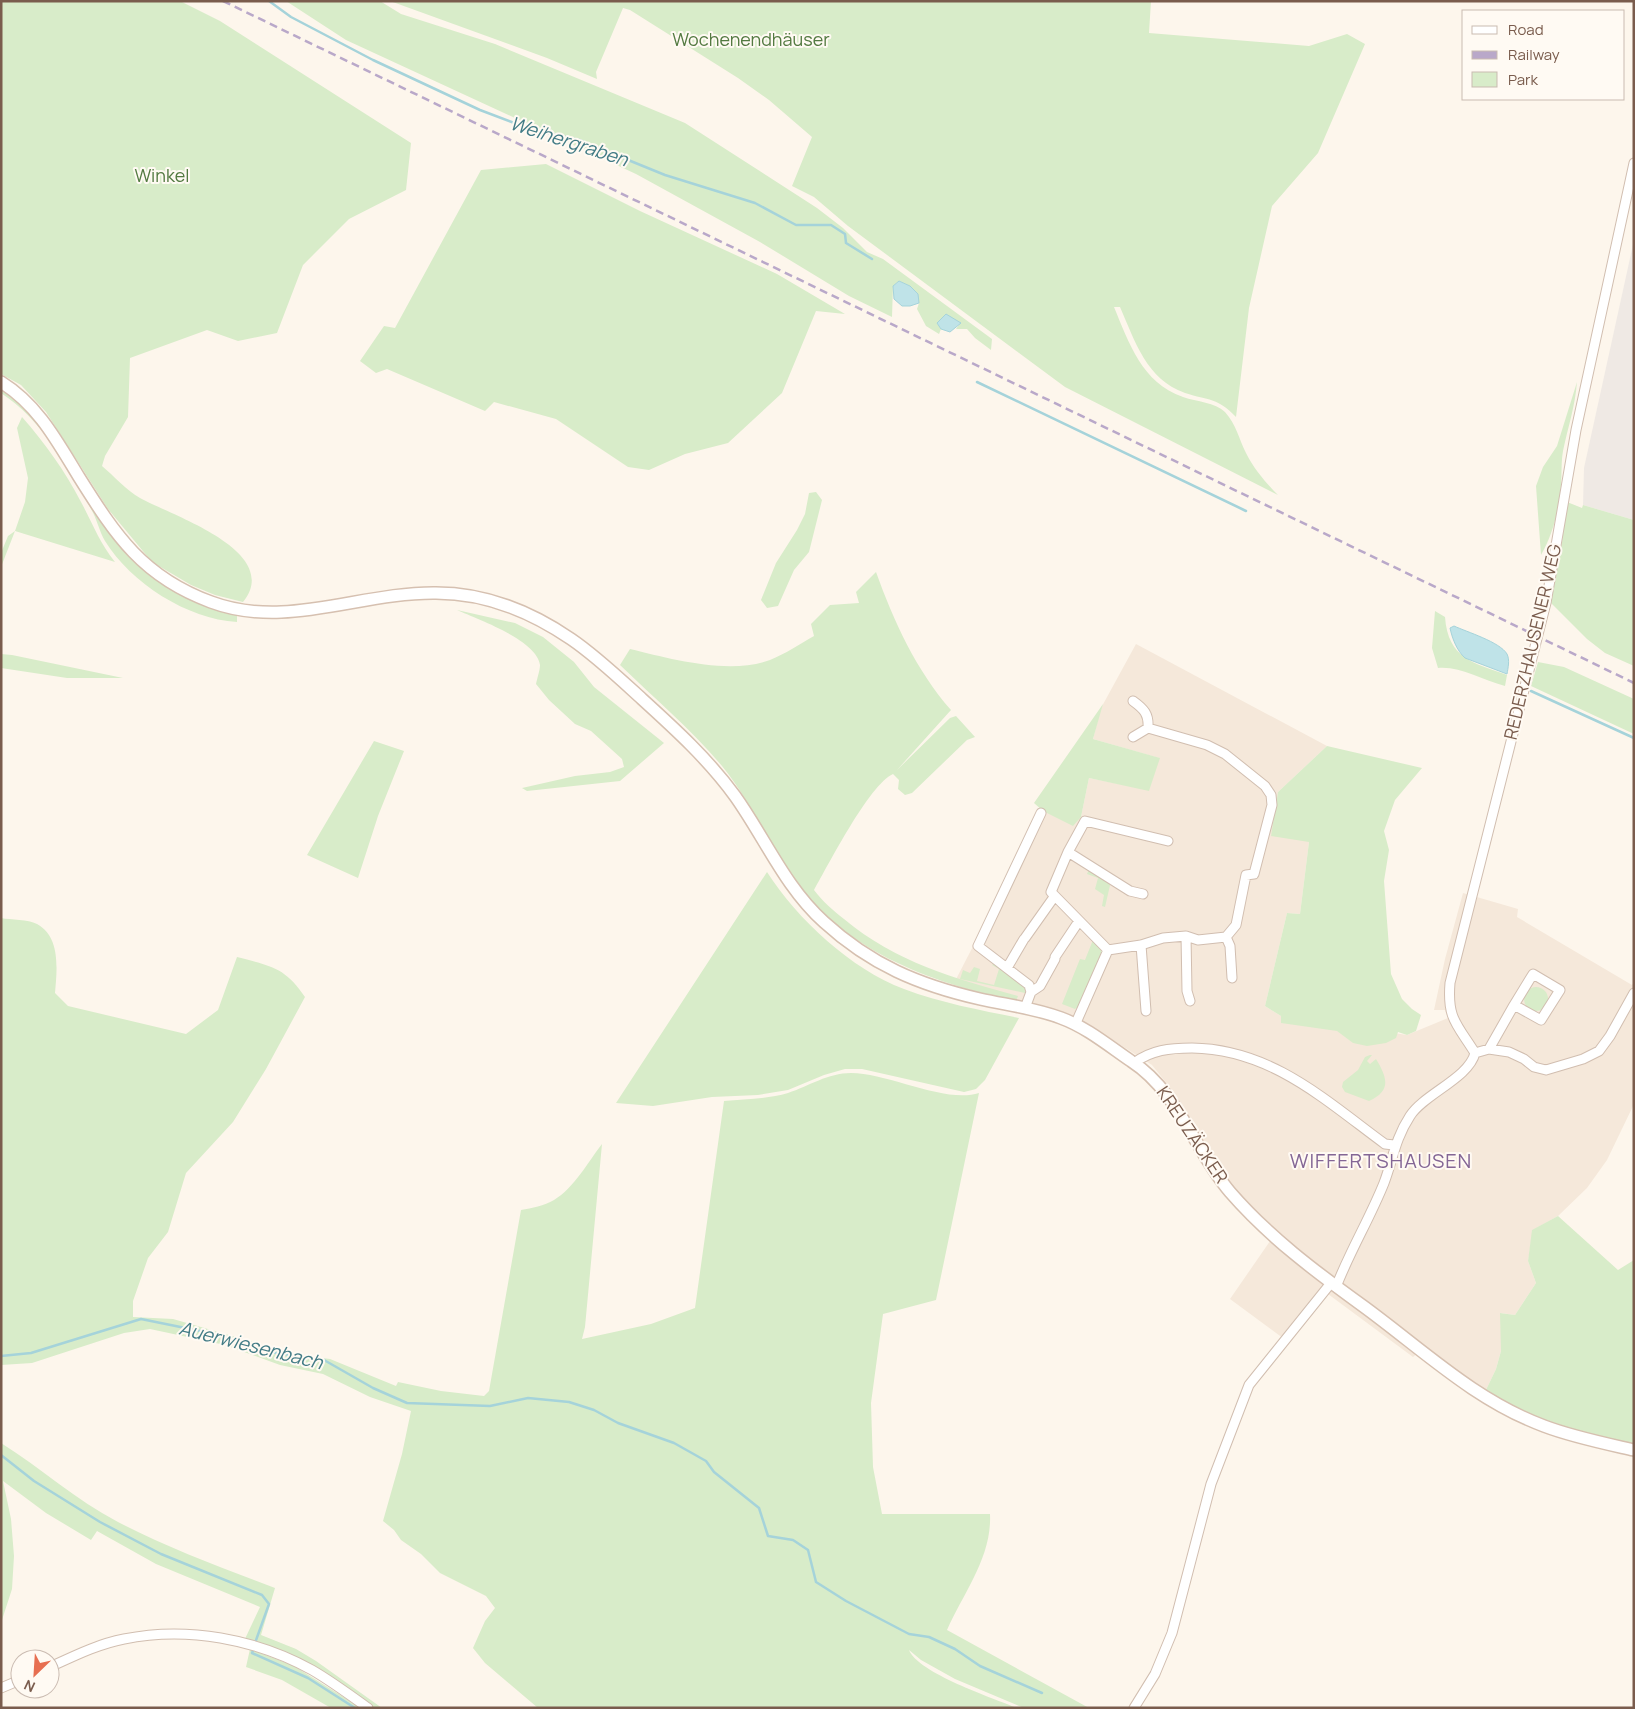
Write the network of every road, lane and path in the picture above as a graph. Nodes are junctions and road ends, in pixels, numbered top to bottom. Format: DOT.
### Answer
graph roads {
  1 [pos="1634,163"];
  2 [pos="1,382"];
  3 [pos="1133,701"];
  4 [pos="1148,728"];
  5 [pos="1133,737"];
  6 [pos="1041,813"];
  7 [pos="1168,841"];
  8 [pos="1068,852"];
  9 [pos="1143,894"];
  10 [pos="1054,897"];
  11 [pos="1079,921"];
  12 [pos="1186,936"];
  13 [pos="1226,937"];
  14 [pos="1141,945"];
  15 [pos="1108,950"];
  16 [pos="1007,968"];
  17 [pos="1232,978"];
  18 [pos="1031,992"];
  19 [pos="1634,993"];
  20 [pos="1190,1001"];
  21 [pos="1514,1005"];
  22 [pos="1025,1008"];
  23 [pos="1146,1011"];
  24 [pos="1075,1025"];
  25 [pos="1490,1048"];
  26 [pos="1475,1053"];
  27 [pos="1134,1063"];
  28 [pos="1394,1145"];
  29 [pos="1334,1285"];
  30 [pos="1634,1450"];
  31 [pos="60,1663"];
  32 [pos="368,1708"];
  33 [pos="1134,1708"];
  1 -- 26 [label="street, REDERZHAUSENER WEG"];
  2 -- 22 [label="street, KREUZÄCKER"];
  3 -- 4 [label="street"];
  4 -- 5 [label="street"];
  4 -- 13 [label="street"];
  6 -- 16 [label="street"];
  7 -- 8 [label="street"];
  8 -- 9 [label="street"];
  8 -- 10 [label="street"];
  10 -- 11 [label="street"];
  10 -- 16 [label="street"];
  11 -- 15 [label="street"];
  11 -- 18 [label="street"];
  12 -- 13 [label="street"];
  12 -- 14 [label="street"];
  12 -- 20 [label="street"];
  13 -- 17 [label="street"];
  14 -- 15 [label="street"];
  14 -- 23 [label="street"];
  15 -- 24 [label="street"];
  16 -- 18 [label="street"];
  18 -- 22 [label="street"];
  19 -- 25 [label="street"];
  21 -- 21 [label="street"];
  21 -- 25 [label="street"];
  22 -- 24 [label="street, KREUZÄCKER"];
  24 -- 27 [label="street, KREUZÄCKER"];
  25 -- 26 [label="street"];
  26 -- 28 [label="street"];
  27 -- 28 [label="street"];
  27 -- 29 [label="street, KREUZÄCKER"];
  28 -- 29 [label="street"];
  29 -- 30 [label="street, KREUZÄCKER"];
  29 -- 33 [label="street"];
  31 -- 32 [label="street"];
}
